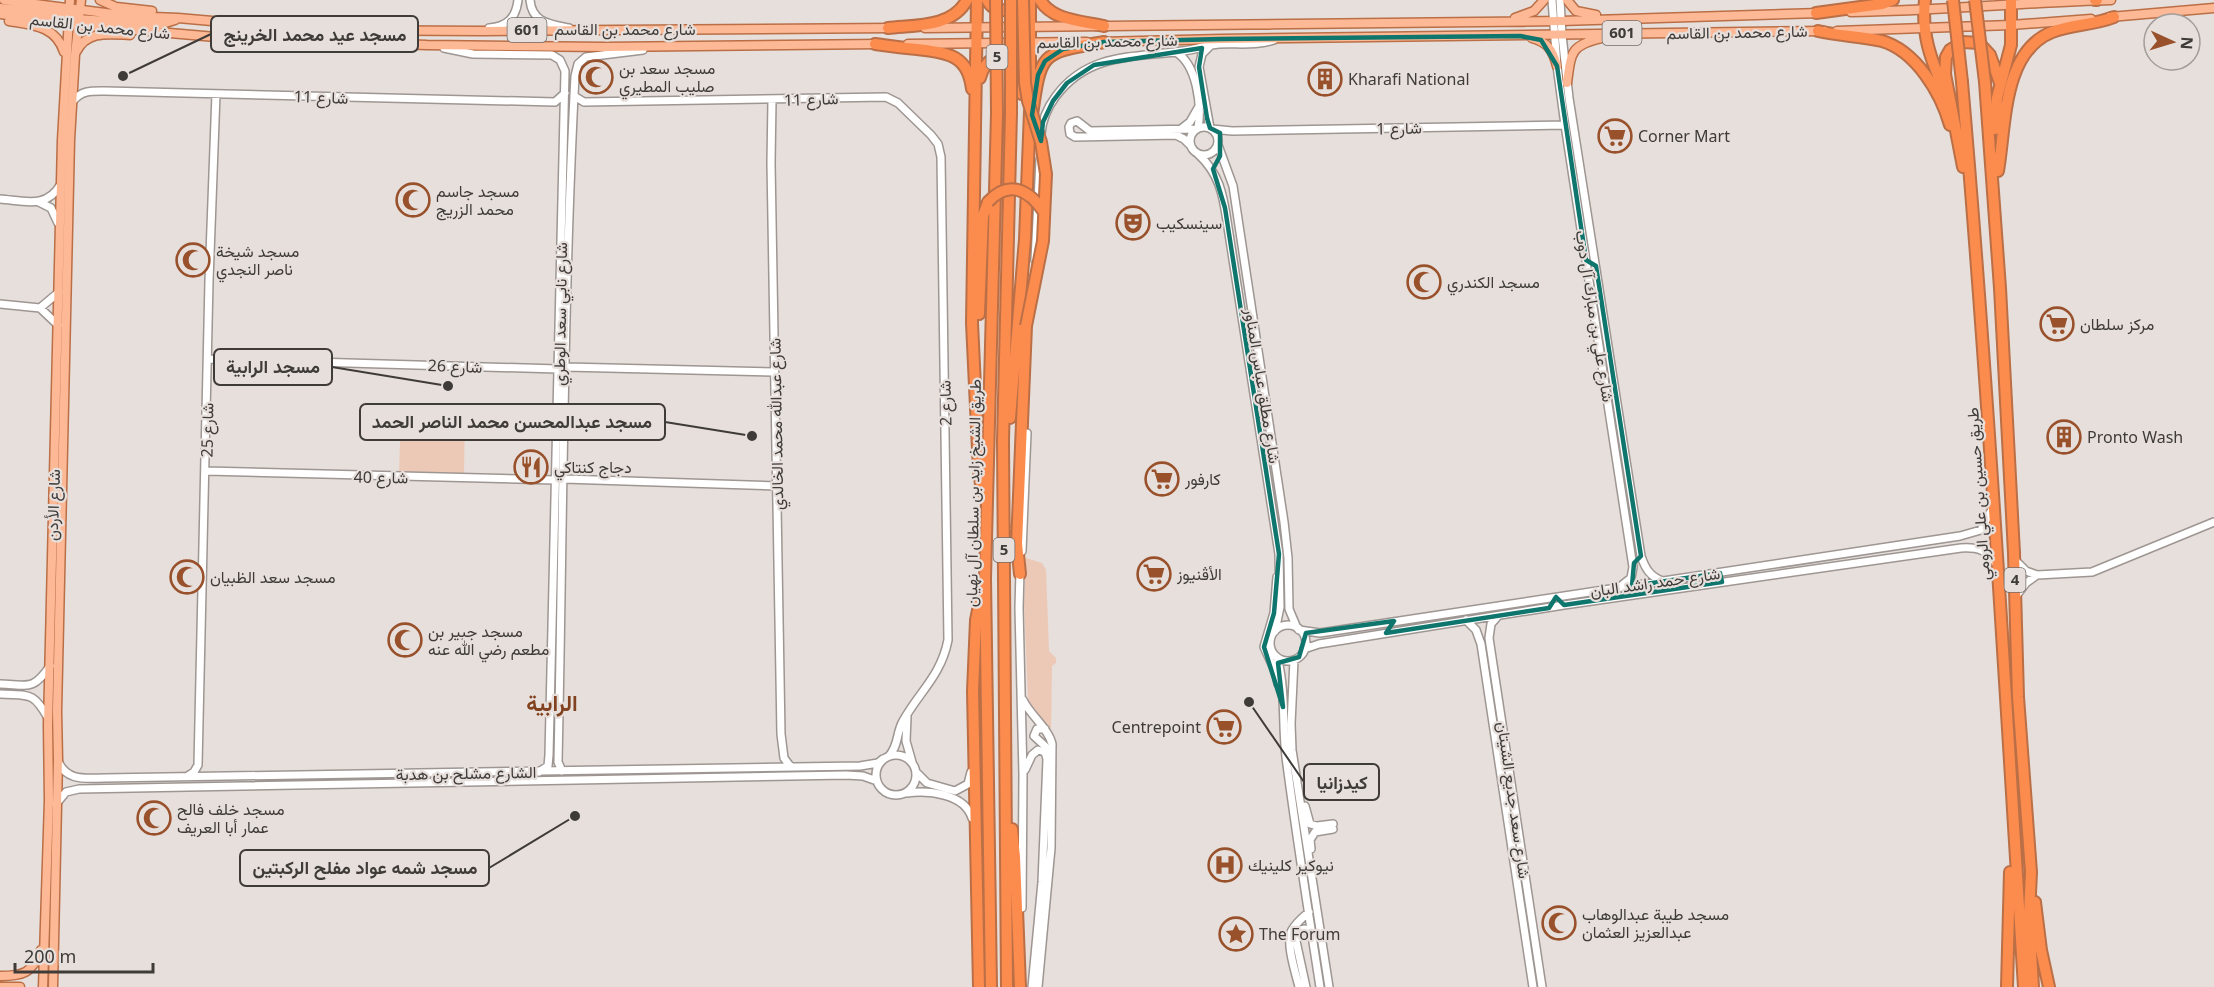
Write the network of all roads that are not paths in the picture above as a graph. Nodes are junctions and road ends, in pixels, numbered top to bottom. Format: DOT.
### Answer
graph roads {
  1 [pos="4,0"];
  2 [pos="81,0"];
  3 [pos="100,0"];
  4 [pos="519,0"];
  5 [pos="529,0"];
  6 [pos="967,0"];
  7 [pos="976,0"];
  8 [pos="987,0"];
  9 [pos="996,0"];
  10 [pos="1011,0"];
  11 [pos="1023,0"];
  12 [pos="1030,0"];
  13 [pos="1040,0"];
  14 [pos="1544,0"];
  15 [pos="1552,0"];
  16 [pos="1560,0"];
  17 [pos="1567,0"];
  18 [pos="1893,0"];
  19 [pos="1953,0"];
  20 [pos="1975,0"];
  21 [pos="2096,0"];
  22 [pos="2111,0"];
  23 [pos="2012,2"];
  24 [pos="1924,6"];
  25 [pos="70,7"];
  26 [pos="0,8"];
  27 [pos="2214,8"];
  28 [pos="1816,13"];
  29 [pos="0,16"];
  30 [pos="1220,17"];
  31 [pos="2114,17"];
  32 [pos="78,18"];
  33 [pos="178,18"];
  34 [pos="1683,18"];
  35 [pos="1503,21"];
  36 [pos="1557,21"];
  37 [pos="1400,22"];
  38 [pos="1298,23"];
  39 [pos="68,24"];
  40 [pos="1229,24"];
  41 [pos="2011,25"];
  42 [pos="1104,26"];
  43 [pos="1030,27"];
  44 [pos="888,28"];
  45 [pos="976,28"];
  46 [pos="572,29"];
  47 [pos="1924,29"];
  48 [pos="315,30"];
  49 [pos="375,31"];
  50 [pos="1818,31"];
  51 [pos="1617,33"];
  52 [pos="169,34"];
  53 [pos="1558,35"];
  54 [pos="1520,36"];
  55 [pos="1334,37"];
  56 [pos="227,38"];
  57 [pos="1280,38"];
  58 [pos="1221,39"];
  59 [pos="1030,42"];
  60 [pos="1104,42"];
  61 [pos="976,43"];
  62 [pos="875,44"];
  63 [pos="427,45"];
  64 [pos="1211,45"];
  65 [pos="666,46"];
  66 [pos="1176,52"];
  67 [pos="75,56"];
  68 [pos="65,58"];
  69 [pos="1557,66"];
  70 [pos="74,82"];
  71 [pos="1568,83"];
  72 [pos="2000,83"];
  73 [pos="565,90"];
  74 [pos="87,91"];
  75 [pos="574,92"];
  76 [pos="216,94"];
  77 [pos="893,99"];
  78 [pos="772,100"];
  79 [pos="73,101"];
  80 [pos="977,101"];
  81 [pos="555,102"];
  82 [pos="584,102"];
  83 [pos="1198,106"];
  84 [pos="573,114"];
  85 [pos="564,116"];
  86 [pos="67,123"];
  87 [pos="1565,125"];
  88 [pos="1956,125"];
  89 [pos="1211,128"];
  90 [pos="1197,129"];
  91 [pos="1180,130"];
  92 [pos="1233,131"];
  93 [pos="1030,133"];
  94 [pos="66,140"];
  95 [pos="1218,144"];
  96 [pos="1191,146"];
  97 [pos="1198,154"];
  98 [pos="1224,161"];
  99 [pos="1213,169"];
  100 [pos="1963,170"];
  101 [pos="1998,171"];
  102 [pos="975,176"];
  103 [pos="61,184"];
  104 [pos="0,199"];
  105 [pos="39,202"];
  106 [pos="1044,213"];
  107 [pos="60,229"];
  108 [pos="1594,254"];
  109 [pos="1586,255"];
  110 [pos="1596,266"];
  111 [pos="1587,267"];
  112 [pos="2000,288"];
  113 [pos="59,292"];
  114 [pos="0,304"];
  115 [pos="40,308"];
  116 [pos="58,325"];
  117 [pos="1981,339"];
  118 [pos="208,359"];
  119 [pos="562,368"];
  120 [pos="774,372"];
  121 [pos="61,410"];
  122 [pos="978,423"];
  123 [pos="60,427"];
  124 [pos="561,432"];
  125 [pos="1003,441"];
  126 [pos="206,471"];
  127 [pos="564,479"];
  128 [pos="555,480"];
  129 [pos="777,486"];
  130 [pos="1994,504"];
  131 [pos="987,506"];
  132 [pos="2214,522"];
  133 [pos="1960,536"];
  134 [pos="1961,548"];
  135 [pos="1279,554"];
  136 [pos="1641,556"];
  137 [pos="1632,558"];
  138 [pos="2014,559"];
  139 [pos="1998,567"];
  140 [pos="1728,572"];
  141 [pos="1720,573"];
  142 [pos="1020,574"];
  143 [pos="2037,575"];
  144 [pos="985,578"];
  145 [pos="1665,581"];
  146 [pos="1730,582"];
  147 [pos="1720,584"];
  148 [pos="1616,589"];
  149 [pos="1562,595"];
  150 [pos="2015,596"];
  151 [pos="1549,597"];
  152 [pos="1564,605"];
  153 [pos="1549,608"];
  154 [pos="1499,615"];
  155 [pos="1466,620"];
  156 [pos="1382,623"];
  157 [pos="1298,629"];
  158 [pos="1275,631"];
  159 [pos="1320,633"];
  160 [pos="1386,633"];
  161 [pos="1490,642"];
  162 [pos="1319,644"];
  163 [pos="1481,644"];
  164 [pos="1304,648"];
  165 [pos="1277,657"];
  166 [pos="1294,660"];
  167 [pos="50,666"];
  168 [pos="0,684"];
  169 [pos="551,686"];
  170 [pos="559,686"];
  171 [pos="0,694"];
  172 [pos="1022,699"];
  173 [pos="1283,707"];
  174 [pos="908,715"];
  175 [pos="48,718"];
  176 [pos="1045,729"];
  177 [pos="974,743"];
  178 [pos="782,747"];
  179 [pos="886,758"];
  180 [pos="1047,759"];
  181 [pos="58,760"];
  182 [pos="912,763"];
  183 [pos="198,765"];
  184 [pos="772,766"];
  185 [pos="790,766"];
  186 [pos="596,770"];
  187 [pos="613,770"];
  188 [pos="562,771"];
  189 [pos="539,772"];
  190 [pos="916,772"];
  191 [pos="286,774"];
  192 [pos="1023,775"];
  193 [pos="187,777"];
  194 [pos="209,777"];
  195 [pos="78,778"];
  196 [pos="596,780"];
  197 [pos="611,780"];
  198 [pos="877,781"];
  199 [pos="1512,781"];
  200 [pos="1297,782"];
  201 [pos="1503,782"];
  202 [pos="1005,784"];
  203 [pos="286,785"];
  204 [pos="79,789"];
  205 [pos="906,793"];
  206 [pos="1514,796"];
  207 [pos="1506,797"];
  208 [pos="56,804"];
  209 [pos="2014,827"];
  210 [pos="977,844"];
  211 [pos="1310,869"];
  212 [pos="2031,872"];
  213 [pos="44,890"];
  214 [pos="1309,912"];
  215 [pos="54,918"];
  216 [pos="1314,938"];
  217 [pos="44,944"];
  218 [pos="1020,952"];
  219 [pos="1296,958"];
  220 [pos="0,976"];
  221 [pos="0,987"];
  222 [pos="20,987"];
  223 [pos="43,987"];
  224 [pos="53,987"];
  225 [pos="979,987"];
  226 [pos="991,987"];
  227 [pos="1007,987"];
  228 [pos="1020,987"];
  229 [pos="1032,987"];
  230 [pos="1038,987"];
  231 [pos="1299,987"];
  232 [pos="1306,987"];
  233 [pos="1320,987"];
  234 [pos="1329,987"];
  235 [pos="1533,987"];
  236 [pos="1542,987"];
  237 [pos="2007,987"];
  238 [pos="2024,987"];
  239 [pos="2033,987"];
  240 [pos="2049,987"];
  1 -- 25 [label="main road, شارع محمد بن القاسم / 601"];
  2 -- 32 [label="main road, شارع الأردن"];
  3 -- 33 [label="main road"];
  4 -- 5 [label="street"];
  4 -- 49 [label="street"];
  5 -- 46 [label="street"];
  6 -- 44 [label="highway"];
  7 -- 45 [label="highway"];
  8 -- 11 [label="highway"];
  9 -- 131 [label="highway, طريق الشيخ زايد بن سلطان آل نهيان / 5, bridge"];
  10 -- 125 [label="highway, طريق الشيخ زايد بن سلطان آل نهيان / 5, bridge"];
  11 -- 106 [label="highway, bridge"];
  12 -- 43 [label="highway"];
  13 -- 42 [label="highway"];
  14 -- 35 [label="main road"];
  15 -- 36 [label="street"];
  16 -- 36 [label="street"];
  17 -- 34 [label="main road"];
  18 -- 28 [label="highway"];
  19 -- 117 [label="highway, طريق حسين بن علي الرومي / 4, bridge"];
  20 -- 112 [label="highway, طريق حسين بن علي الرومي / 4, bridge"];
  21 -- 22 [label="main road, شارع محمد بن القاسم / 601"];
  21 -- 23 [label="main road, شارع محمد بن القاسم / 601"];
  23 -- 24 [label="main road, شارع محمد بن القاسم / 601"];
  23 -- 41 [label="highway"];
  24 -- 28 [label="main road, شارع محمد بن القاسم / 601"];
  24 -- 47 [label="highway"];
  25 -- 26 [label="main road"];
  25 -- 32 [label="main road, شارع محمد بن القاسم / 601"];
  25 -- 39 [label="main road, شارع الأردن"];
  27 -- 31 [label="main road, شارع محمد بن القاسم / 601"];
  28 -- 34 [label="main road, شارع محمد بن القاسم / 601"];
  29 -- 39 [label="main road, شارع محمد بن القاسم / 601"];
  29 -- 68 [label="main road"];
  30 -- 40 [label="main road"];
  31 -- 41 [label="main road, شارع محمد بن القاسم / 601"];
  31 -- 101 [label="highway"];
  32 -- 33 [label="main road, شارع محمد بن القاسم / 601"];
  32 -- 39 [label="main road, شارع محمد بن القاسم / 601"];
  32 -- 52 [label="main road, شارع محمد بن القاسم / 601"];
  32 -- 67 [label="main road, شارع الأردن"];
  33 -- 48 [label="main road, شارع محمد بن القاسم / 601"];
  34 -- 36 [label="main road, شارع محمد بن القاسم / 601"];
  35 -- 36 [label="main road, شارع محمد بن القاسم / 601"];
  35 -- 37 [label="main road, شارع محمد بن القاسم / 601"];
  36 -- 53 [label="street"];
  37 -- 38 [label="main road, شارع محمد بن القاسم / 601"];
  37 -- 55 [label="main road"];
  38 -- 40 [label="main road, شارع محمد بن القاسم / 601"];
  38 -- 58 [label="main road"];
  39 -- 68 [label="main road, شارع الأردن"];
  40 -- 42 [label="main road, شارع محمد بن القاسم / 601"];
  41 -- 47 [label="main road, شارع محمد بن القاسم / 601"];
  41 -- 72 [label="highway"];
  42 -- 43 [label="main road, شارع محمد بن القاسم / 601"];
  43 -- 45 [label="main road, شارع محمد بن القاسم / 601"];
  43 -- 59 [label="highway"];
  44 -- 45 [label="main road, شارع محمد بن القاسم / 601"];
  44 -- 46 [label="main road, شارع محمد بن القاسم / 601"];
  45 -- 61 [label="highway"];
  46 -- 49 [label="main road, شارع محمد بن القاسم / 601"];
  47 -- 50 [label="main road, شارع محمد بن القاسم / 601"];
  47 -- 88 [label="highway"];
  48 -- 49 [label="main road, شارع محمد بن القاسم / 601"];
  48 -- 56 [label="main road"];
  50 -- 51 [label="main road, شارع محمد بن القاسم / 601"];
  50 -- 100 [label="highway"];
  51 -- 53 [label="main road, شارع محمد بن القاسم / 601"];
  51 -- 71 [label="main road"];
  52 -- 56 [label="main road, شارع محمد بن القاسم / 601"];
  52 -- 67 [label="main road"];
  53 -- 54 [label="main road, شارع محمد بن القاسم / 601"];
  53 -- 69 [label="street, شارع علي بن مبارك آل دوب"];
  53 -- 71 [label="street, شارع علي بن مبارك آل دوب"];
  54 -- 55 [label="main road, شارع محمد بن القاسم / 601"];
  54 -- 69 [label="main road"];
  55 -- 57 [label="main road, شارع محمد بن القاسم / 601"];
  56 -- 63 [label="main road, شارع محمد بن القاسم / 601"];
  57 -- 58 [label="main road, شارع محمد بن القاسم / 601"];
  57 -- 64 [label="street"];
  58 -- 60 [label="main road, شارع محمد بن القاسم / 601"];
  59 -- 60 [label="main road, شارع محمد بن القاسم / 601"];
  59 -- 61 [label="main road, شارع محمد بن القاسم / 601"];
  59 -- 93 [label="highway"];
  60 -- 93 [label="highway"];
  61 -- 62 [label="main road, شارع محمد بن القاسم / 601"];
  61 -- 80 [label="highway"];
  62 -- 65 [label="main road, شارع محمد بن القاسم / 601"];
  62 -- 102 [label="highway"];
  63 -- 65 [label="main road, شارع محمد بن القاسم / 601"];
  63 -- 73 [label="street, شارع نابي سعد الوطري"];
  64 -- 66 [label="street"];
  64 -- 89 [label="street"];
  65 -- 75 [label="street, شارع نابي سعد الوطري"];
  66 -- 83 [label="street"];
  66 -- 142 [label="street"];
  67 -- 70 [label="main road, شارع الأردن"];
  68 -- 86 [label="main road, شارع الأردن"];
  69 -- 87 [label="street, شارع علي بن مبارك آل دوب"];
  70 -- 74 [label="street"];
  70 -- 79 [label="main road, شارع الأردن"];
  71 -- 108 [label="street, شارع علي بن مبارك آل دوب"];
  72 -- 88 [label="highway"];
  72 -- 101 [label="highway"];
  73 -- 75 [label="street"];
  73 -- 81 [label="street"];
  73 -- 85 [label="street, شارع نابي سعد الوطري"];
  74 -- 76 [label="street, شارع 11"];
  74 -- 79 [label="street"];
  75 -- 82 [label="street"];
  75 -- 84 [label="street, شارع نابي سعد الوطري"];
  76 -- 81 [label="street, شارع 11"];
  76 -- 118 [label="street, شارع 25"];
  77 -- 78 [label="street, شارع 11"];
  77 -- 174 [label="street, شارع 2"];
  78 -- 82 [label="street, شارع 11"];
  78 -- 120 [label="street, شارع عبدالله محمد الخالدي"];
  79 -- 86 [label="main road, شارع الأردن"];
  80 -- 93 [label="highway"];
  80 -- 102 [label="highway"];
  81 -- 85 [label="street"];
  82 -- 84 [label="street"];
  83 -- 90 [label="street"];
  83 -- 91 [label="street"];
  84 -- 85 [label="street"];
  84 -- 119 [label="street, شارع نابي سعد الوطري"];
  85 -- 119 [label="street, شارع نابي سعد الوطري"];
  86 -- 94 [label="main road, شارع الأردن"];
  87 -- 92 [label="street, شارع 1"];
  87 -- 109 [label="street, شارع علي بن مبارك آل دوب"];
  88 -- 100 [label="highway"];
  89 -- 90 [label="street"];
  89 -- 92 [label="street, شارع 1"];
  89 -- 95 [label="street"];
  90 -- 91 [label="street"];
  90 -- 96 [label="street"];
  91 -- 96 [label="street"];
  92 -- 95 [label="street"];
  93 -- 125 [label="highway"];
  94 -- 103 [label="main road, شارع الأردن"];
  94 -- 121 [label="main road, شارع الأردن"];
  95 -- 97 [label="street"];
  95 -- 98 [label="street, شارع مطلق عباس المناور"];
  96 -- 97 [label="street"];
  97 -- 99 [label="street, شارع مطلق عباس المناور"];
  98 -- 99 [label="street"];
  98 -- 157 [label="street, شارع مطلق عباس المناور"];
  99 -- 135 [label="street, شارع مطلق عباس المناور"];
  100 -- 117 [label="highway"];
  101 -- 112 [label="highway"];
  102 -- 122 [label="highway"];
  103 -- 105 [label="street"];
  103 -- 107 [label="main road, شارع الأردن"];
  104 -- 105 [label="street"];
  105 -- 107 [label="street"];
  106 -- 122 [label="highway, bridge"];
  106 -- 142 [label="highway, bridge"];
  107 -- 113 [label="main road, شارع الأردن"];
  108 -- 109 [label="street"];
  108 -- 110 [label="street, شارع علي بن مبارك آل دوب"];
  109 -- 111 [label="street, شارع علي بن مبارك آل دوب"];
  110 -- 111 [label="street"];
  110 -- 136 [label="street, شارع علي بن مبارك آل دوب"];
  111 -- 137 [label="street, شارع علي بن مبارك آل دوب"];
  112 -- 138 [label="highway, طريق حسين بن علي الرومي / 4"];
  113 -- 115 [label="street"];
  113 -- 116 [label="main road, شارع الأردن"];
  114 -- 115 [label="street"];
  115 -- 116 [label="street"];
  116 -- 121 [label="main road, شارع الأردن"];
  117 -- 130 [label="highway, طريق حسين بن علي الرومي / 4"];
  118 -- 119 [label="street, شارع 26"];
  118 -- 126 [label="street, شارع 25"];
  119 -- 120 [label="street, شارع 26"];
  119 -- 124 [label="street, شارع نابي سعد الوطري"];
  120 -- 129 [label="street, شارع عبدالله محمد الخالدي"];
  121 -- 123 [label="main road, شارع الأردن"];
  122 -- 131 [label="highway"];
  123 -- 167 [label="main road, شارع الأردن"];
  123 -- 181 [label="main road, شارع الأردن"];
  124 -- 127 [label="street, شارع نابي سعد الوطري"];
  124 -- 128 [label="street, شارع نابي سعد الوطري"];
  125 -- 202 [label="highway, طريق الشيخ زايد بن سلطان آل نهيان / 5"];
  126 -- 128 [label="street, شارع 40"];
  126 -- 183 [label="street, شارع 25"];
  127 -- 129 [label="street"];
  127 -- 170 [label="street, شارع نابي سعد الوطري"];
  128 -- 169 [label="street, شارع نابي سعد الوطري"];
  129 -- 178 [label="street, شارع عبدالله محمد الخالدي"];
  130 -- 133 [label="street, شارع حمد راشد البان"];
  130 -- 139 [label="highway, طريق حسين بن علي الرومي / 4"];
  131 -- 144 [label="highway, طريق الشيخ زايد بن سلطان آل نهيان / 5"];
  132 -- 143 [label="street"];
  133 -- 134 [label="street"];
  133 -- 140 [label="street, شارع حمد راشد البان"];
  134 -- 139 [label="street, شارع حمد راشد البان"];
  134 -- 146 [label="street, شارع حمد راشد البان"];
  135 -- 158 [label="street, شارع مطلق عباس المناور"];
  135 -- 173 [label="street"];
  136 -- 137 [label="street"];
  136 -- 145 [label="street"];
  137 -- 148 [label="street, شارع علي بن مبارك آل دوب"];
  138 -- 143 [label="street"];
  138 -- 150 [label="highway, طريق حسين بن علي الرومي / 4"];
  139 -- 209 [label="highway, طريق حسين بن علي الرومي / 4"];
  140 -- 141 [label="street, شارع حمد راشد البان"];
  140 -- 146 [label="street"];
  141 -- 145 [label="street, شارع حمد راشد البان"];
  141 -- 147 [label="street"];
  142 -- 172 [label="street"];
  143 -- 150 [label="street"];
  144 -- 177 [label="highway"];
  144 -- 226 [label="highway, طريق الشيخ زايد بن سلطان آل نهيان / 5"];
  145 -- 148 [label="street, شارع حمد راشد البان"];
  146 -- 147 [label="street, شارع حمد راشد البان"];
  147 -- 152 [label="street, شارع حمد راشد البان"];
  148 -- 149 [label="street, شارع حمد راشد البان"];
  149 -- 151 [label="street, شارع حمد راشد البان"];
  149 -- 152 [label="street"];
  150 -- 212 [label="highway, طريق حسين بن علي الرومي / 4"];
  151 -- 153 [label="street"];
  151 -- 156 [label="street, شارع حمد راشد البان"];
  152 -- 153 [label="street, شارع حمد راشد البان"];
  153 -- 154 [label="street, شارع حمد راشد البان"];
  154 -- 155 [label="street, شارع حمد راشد البان"];
  154 -- 161 [label="street, شارع سعد جديع الشيتان"];
  155 -- 160 [label="street, شارع حمد راشد البان"];
  155 -- 163 [label="street, شارع سعد جديع الشيتان"];
  156 -- 159 [label="street, شارع حمد راشد البان"];
  156 -- 160 [label="street"];
  157 -- 158 [label="street"];
  157 -- 159 [label="street, شارع حمد راشد البان"];
  157 -- 164 [label="street"];
  158 -- 165 [label="street"];
  159 -- 162 [label="street"];
  160 -- 162 [label="street, شارع حمد راشد البان"];
  161 -- 163 [label="street"];
  161 -- 199 [label="street, شارع سعد جديع الشيتان"];
  162 -- 164 [label="street, شارع حمد راشد البان"];
  163 -- 201 [label="street, شارع سعد جديع الشيتان"];
  164 -- 166 [label="street"];
  165 -- 166 [label="street"];
  165 -- 173 [label="street"];
  166 -- 200 [label="street"];
  167 -- 168 [label="street"];
  167 -- 175 [label="main road, شارع الأردن"];
  169 -- 170 [label="street"];
  169 -- 189 [label="street, شارع نابي سعد الوطري"];
  170 -- 188 [label="street, شارع نابي سعد الوطري"];
  171 -- 175 [label="street"];
  172 -- 176 [label="street"];
  172 -- 192 [label="street"];
  173 -- 214 [label="street"];
  174 -- 179 [label="street, شارع 2"];
  174 -- 182 [label="street"];
  175 -- 213 [label="main road, شارع الأردن"];
  176 -- 180 [label="street"];
  176 -- 230 [label="street"];
  177 -- 190 [label="street"];
  177 -- 210 [label="highway"];
  178 -- 184 [label="street, شارع عبدالله محمد الخالدي"];
  178 -- 185 [label="street, شارع عبدالله محمد الخالدي"];
  179 -- 182 [label="street"];
  179 -- 185 [label="street, الشارع مشلح بن هدبة"];
  179 -- 198 [label="street"];
  180 -- 192 [label="street"];
  180 -- 229 [label="street"];
  181 -- 195 [label="street"];
  181 -- 208 [label="main road, شارع الأردن"];
  182 -- 190 [label="street"];
  183 -- 193 [label="street"];
  183 -- 194 [label="street"];
  184 -- 185 [label="street, الشارع مشلح بن هدبة"];
  184 -- 187 [label="street, الشارع مشلح بن هدبة"];
  186 -- 187 [label="street, الشارع مشلح بن هدبة"];
  186 -- 188 [label="street, الشارع مشلح بن هدبة"];
  186 -- 196 [label="street"];
  187 -- 197 [label="street"];
  188 -- 189 [label="street, الشارع مشلح بن هدبة"];
  189 -- 191 [label="street, الشارع مشلح بن هدبة"];
  190 -- 205 [label="street"];
  191 -- 194 [label="street, الشارع مشلح بن هدبة"];
  191 -- 203 [label="street"];
  192 -- 218 [label="street"];
  193 -- 194 [label="street, الشارع مشلح بن هدبة"];
  193 -- 195 [label="street, الشارع مشلح بن هدبة"];
  195 -- 204 [label="street"];
  196 -- 197 [label="street, الشارع مشلح بن هدبة"];
  196 -- 203 [label="street, الشارع مشلح بن هدبة"];
  197 -- 198 [label="street, الشارع مشلح بن هدبة"];
  198 -- 205 [label="street"];
  199 -- 201 [label="street"];
  199 -- 206 [label="street, شارع سعد جديع الشيتان"];
  200 -- 211 [label="street"];
  200 -- 211 [label="street"];
  201 -- 207 [label="street, شارع سعد جديع الشيتان"];
  202 -- 218 [label="highway"];
  202 -- 227 [label="highway, طريق الشيخ زايد بن سلطان آل نهيان / 5"];
  203 -- 204 [label="street, الشارع مشلح بن هدبة"];
  204 -- 208 [label="street"];
  205 -- 210 [label="street"];
  206 -- 207 [label="street"];
  206 -- 236 [label="street, شارع سعد جديع الشيتان"];
  207 -- 235 [label="street, شارع سعد جديع الشيتان"];
  208 -- 215 [label="main road, شارع الأردن"];
  209 -- 237 [label="highway"];
  209 -- 238 [label="highway, طريق حسين بن علي الرومي / 4"];
  210 -- 225 [label="highway"];
  211 -- 234 [label="street"];
  212 -- 239 [label="highway, طريق حسين بن علي الرومي / 4"];
  212 -- 240 [label="highway"];
  213 -- 215 [label="main road"];
  213 -- 217 [label="main road, شارع الأردن"];
  214 -- 216 [label="street"];
  214 -- 219 [label="street"];
  215 -- 224 [label="main road, شارع الأردن"];
  216 -- 219 [label="street"];
  216 -- 233 [label="street"];
  217 -- 220 [label="main road"];
  217 -- 223 [label="main road, شارع الأردن"];
  218 -- 228 [label="highway"];
  219 -- 231 [label="street"];
  219 -- 232 [label="street"];
  221 -- 222 [label="main road"];
}
